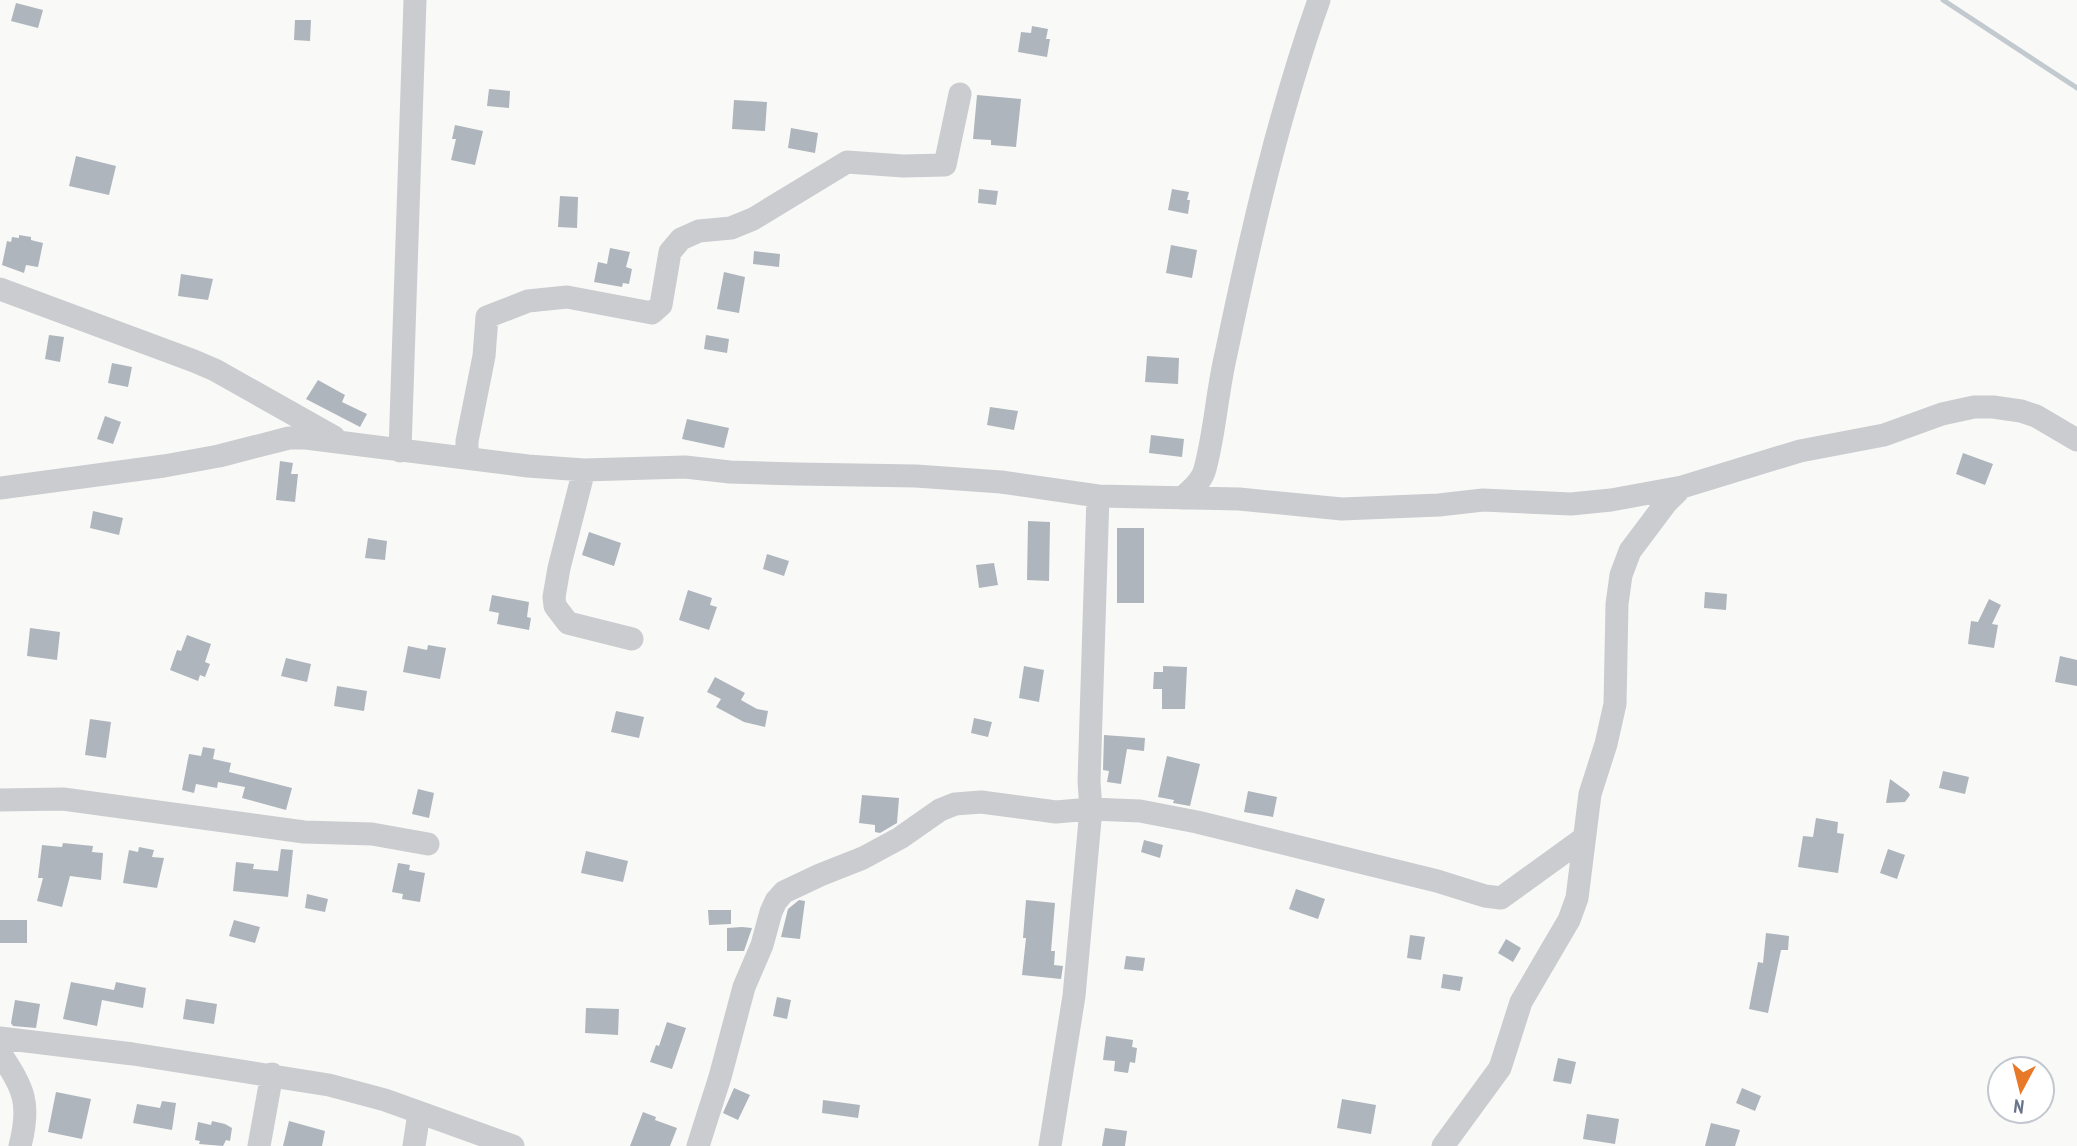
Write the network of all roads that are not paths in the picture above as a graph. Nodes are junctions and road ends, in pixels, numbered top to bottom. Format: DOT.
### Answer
graph roads {
  1 [pos="415,0"];
  2 [pos="1319,0"];
  3 [pos="960,94"];
  4 [pos="0,289"];
  5 [pos="2077,440"];
  6 [pos="345,444"];
  7 [pos="400,451"];
  8 [pos="467,458"];
  9 [pos="584,470"];
  10 [pos="1682,487"];
  11 [pos="0,488"];
  12 [pos="1098,496"];
  13 [pos="1182,498"];
  14 [pos="632,639"];
  15 [pos="0,800"];
  16 [pos="1091,809"];
  17 [pos="1584,838"];
  18 [pos="428,844"];
  19 [pos="0,1038"];
  20 [pos="0,1053"];
  21 [pos="272,1074"];
  22 [pos="419,1113"];
  23 [pos="20,1146"];
  24 [pos="259,1146"];
  25 [pos="414,1146"];
  26 [pos="513,1146"];
  27 [pos="698,1146"];
  28 [pos="1050,1146"];
  29 [pos="1443,1146"];
  1 -- 7 [label="street"];
  2 -- 13 [label="street"];
  3 -- 8 [label="street"];
  4 -- 6 [label="street"];
  5 -- 10 [label="street"];
  6 -- 7 [label="street"];
  6 -- 11 [label="street"];
  7 -- 8 [label="street"];
  8 -- 9 [label="street"];
  9 -- 12 [label="street"];
  9 -- 14 [label="street"];
  10 -- 13 [label="street"];
  10 -- 17 [label="street"];
  12 -- 13 [label="street"];
  12 -- 16 [label="street"];
  15 -- 18 [label="street"];
  16 -- 17 [label="street"];
  16 -- 27 [label="street"];
  16 -- 28 [label="street"];
  17 -- 29 [label="street"];
  19 -- 21 [label="street"];
  20 -- 23 [label="street"];
  21 -- 22 [label="street"];
  21 -- 24 [label="street"];
  22 -- 25 [label="street"];
  22 -- 26 [label="street"];
}
